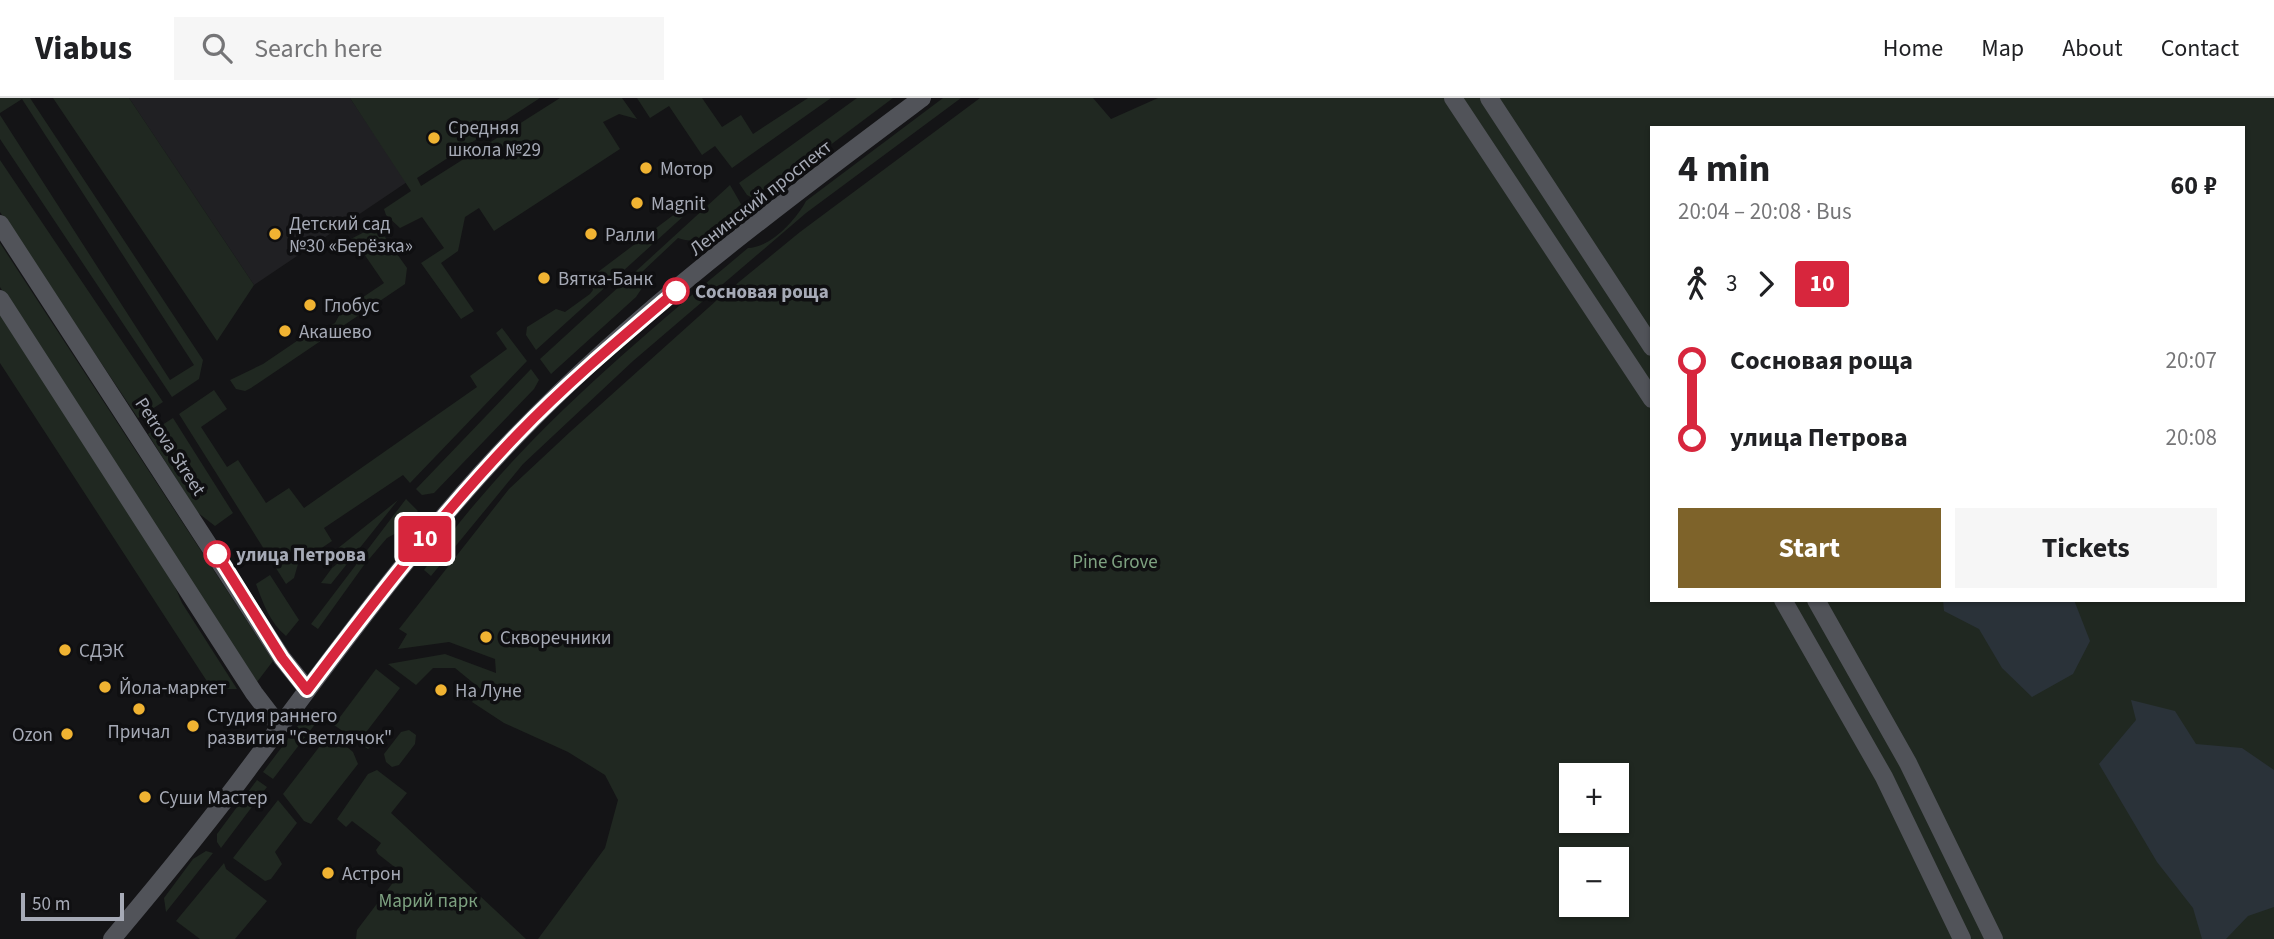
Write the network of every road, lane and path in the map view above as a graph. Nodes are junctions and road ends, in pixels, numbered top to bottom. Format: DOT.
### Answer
graph roads {
  1 [pos="922,98"];
  2 [pos="1454,98"];
  3 [pos="1489,98"];
  4 [pos="0,224"];
  5 [pos="0,299"];
  6 [pos="1650,344"];
  7 [pos="1650,395"];
  8 [pos="1784,602"];
  9 [pos="1817,602"];
  10 [pos="307,690"];
  11 [pos="280,727"];
  12 [pos="112,939"];
  13 [pos="1962,939"];
  14 [pos="1994,939"];
  1 -- 10 [label="main road, Ленинский проспект"];
  2 -- 7 [label="main road"];
  3 -- 6 [label="main road"];
  4 -- 10 [label="main road, Petrova Street"];
  5 -- 11 [label="main road"];
  8 -- 13 [label="main road"];
  9 -- 14 [label="main road"];
  10 -- 11 [label="main road, Ленинский проспект"];
  11 -- 12 [label="main road, Ленинский проспект"];
}
